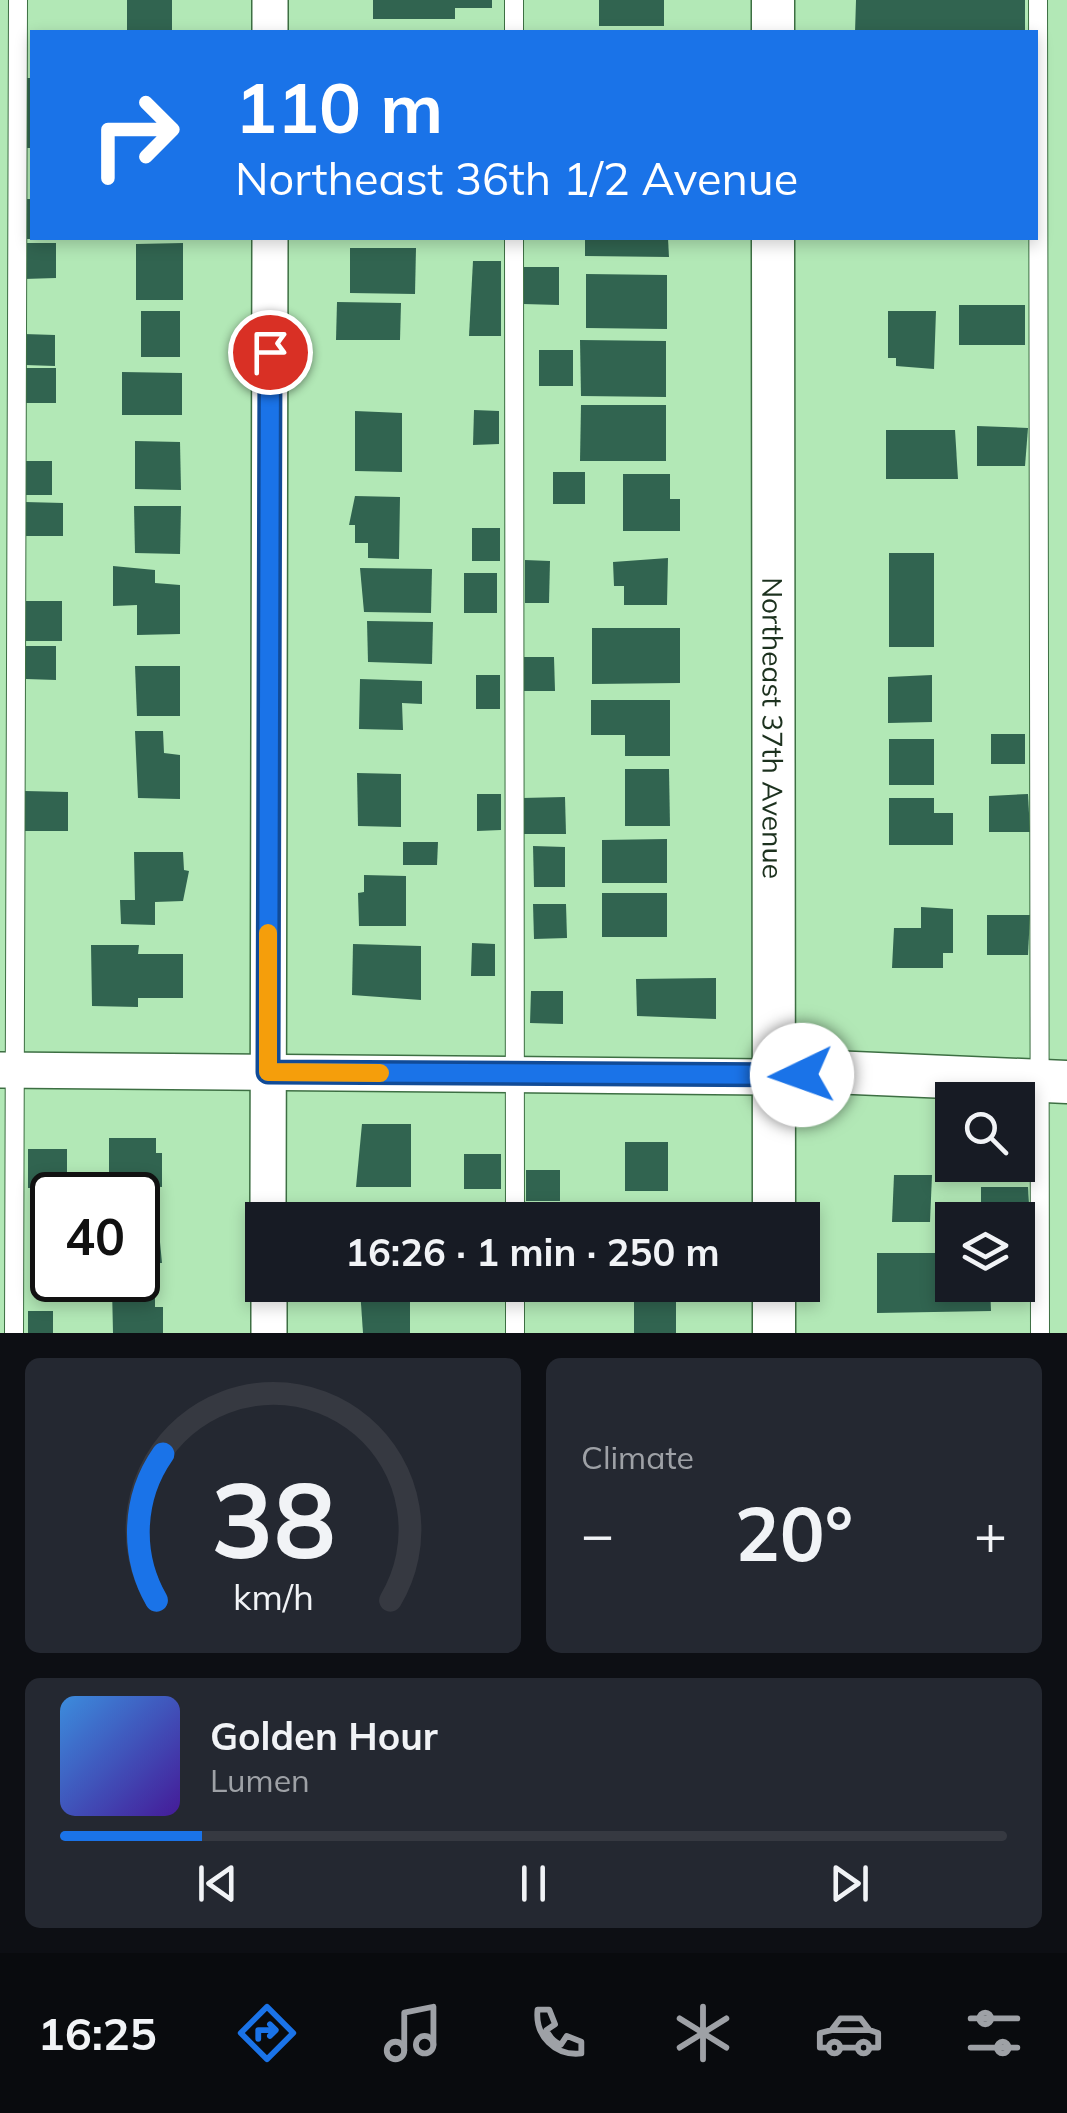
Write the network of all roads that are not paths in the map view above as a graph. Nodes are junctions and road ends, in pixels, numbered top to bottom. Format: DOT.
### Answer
graph roads {
  1 [pos="18,0"];
  2 [pos="270,0"];
  3 [pos="514,0"];
  4 [pos="772,0"];
  5 [pos="1038,0"];
  6 [pos="270,30"];
  7 [pos="514,30"];
  8 [pos="773,30"];
  9 [pos="270,240"];
  10 [pos="514,240"];
  11 [pos="773,240"];
  12 [pos="8,722"];
  13 [pos="6,1070"];
  14 [pos="268,1072"];
  15 [pos="515,1075"];
  16 [pos="774,1077"];
  17 [pos="1053,1082"];
  18 [pos="268,1202"];
  19 [pos="515,1202"];
  20 [pos="774,1202"];
  21 [pos="268,1302"];
  22 [pos="515,1302"];
  23 [pos="774,1302"];
  24 [pos="14,1333"];
  25 [pos="269,1333"];
  26 [pos="515,1333"];
  27 [pos="774,1333"];
  28 [pos="1040,1333"];
  1 -- 12 [label="lane"];
  2 -- 6 [label="street"];
  3 -- 7 [label="lane"];
  4 -- 8 [label="street"];
  5 -- 17 [label="lane"];
  9 -- 14 [label="street"];
  10 -- 15 [label="lane"];
  11 -- 16 [label="street, Northeast 37th Avenue"];
  12 -- 13 [label="lane"];
  13 -- 14 [label="street"];
  13 -- 24 [label="lane"];
  14 -- 15 [label="street"];
  14 -- 18 [label="street"];
  15 -- 16 [label="street"];
  15 -- 19 [label="lane"];
  16 -- 17 [label="street"];
  16 -- 20 [label="street, Northeast 37th Avenue"];
  17 -- 28 [label="lane"];
  21 -- 25 [label="street"];
  22 -- 26 [label="lane"];
  23 -- 27 [label="street"];
}
